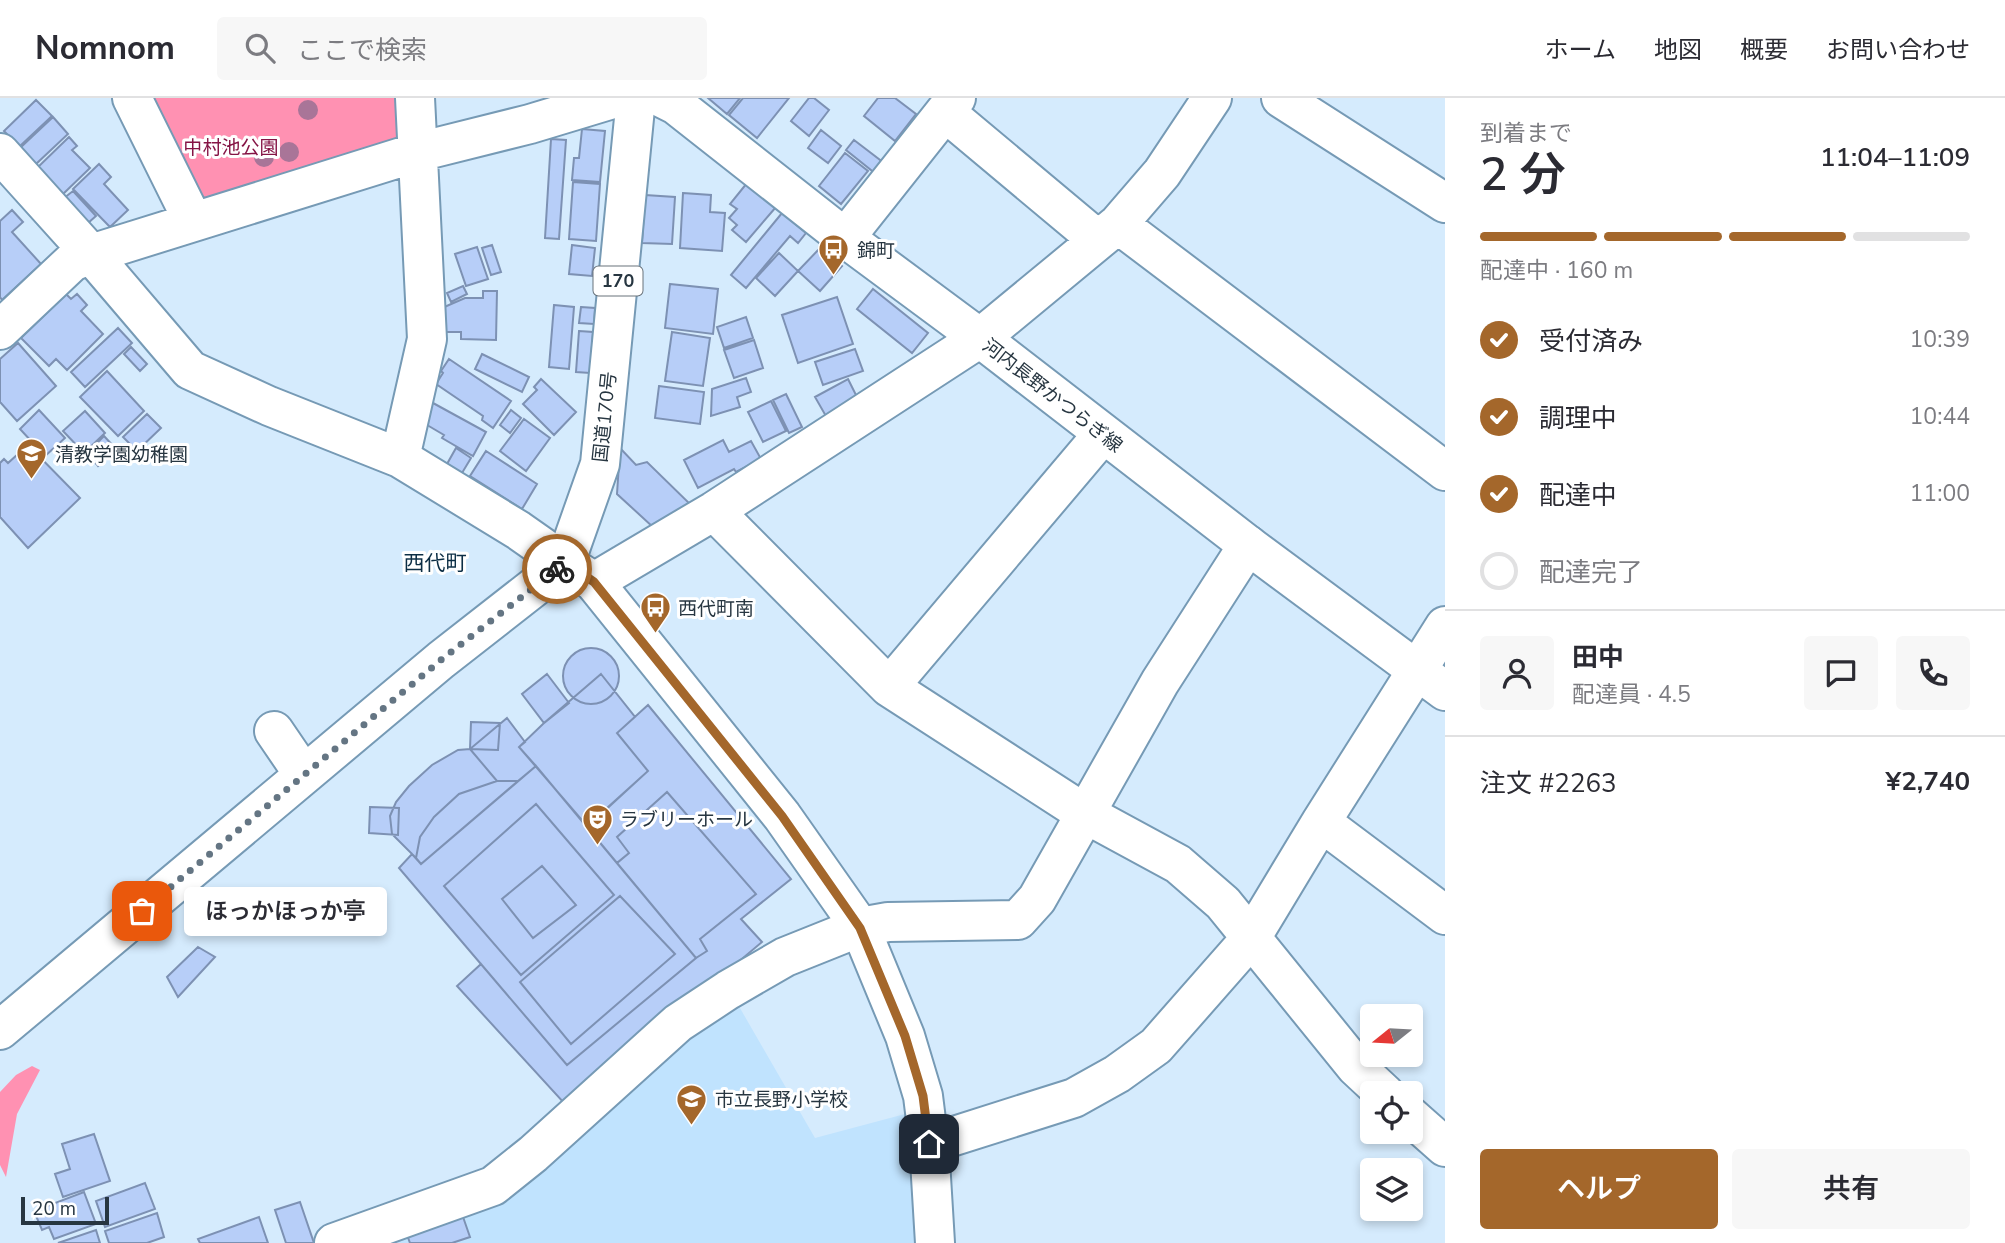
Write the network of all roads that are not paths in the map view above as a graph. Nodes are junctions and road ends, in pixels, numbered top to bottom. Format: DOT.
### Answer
graph roads {
  1 [pos="132,98"];
  2 [pos="415,98"];
  3 [pos="616,98"];
  4 [pos="636,98"];
  5 [pos="662,98"];
  6 [pos="1212,98"];
  7 [pos="1281,98"];
  8 [pos="951,105"];
  9 [pos="418,152"];
  10 [pos="0,153"];
  11 [pos="1445,203"];
  12 [pos="193,221"];
  13 [pos="1108,232"];
  14 [pos="845,238"];
  15 [pos="91,254"];
  16 [pos="0,330"];
  17 [pos="980,338"];
  18 [pos="1103,434"];
  19 [pos="400,458"];
  20 [pos="1445,471"];
  21 [pos="715,511"];
  22 [pos="1248,545"];
  23 [pos="580,572"];
  24 [pos="1445,626"];
  25 [pos="1431,680"];
  26 [pos="889,687"];
  27 [pos="274,730"];
  28 [pos="304,775"];
  29 [pos="1084,813"];
  30 [pos="1321,822"];
  31 [pos="1445,915"];
  32 [pos="860,928"];
  33 [pos="1251,939"];
  34 [pos="0,1030"];
  35 [pos="1370,1081"];
  36 [pos="1423,1128"];
  37 [pos="929,1144"];
  38 [pos="1445,1147"];
  39 [pos="334,1243"];
  40 [pos="935,1243"];
  1 -- 12 [label="main road"];
  2 -- 9 [label="main road"];
  3 -- 9 [label="main road"];
  4 -- 23 [label="main road, 国道170号 / 170"];
  5 -- 14 [label="main road, 河内長野かつらぎ線"];
  6 -- 13 [label="main road"];
  7 -- 11 [label="main road"];
  8 -- 13 [label="main road"];
  8 -- 14 [label="main road"];
  9 -- 12 [label="main road"];
  9 -- 19 [label="main road"];
  10 -- 15 [label="main road"];
  12 -- 15 [label="main road"];
  13 -- 17 [label="main road"];
  13 -- 20 [label="main road"];
  14 -- 17 [label="main road, 河内長野かつらぎ線"];
  15 -- 16 [label="main road"];
  15 -- 19 [label="main road"];
  17 -- 18 [label="main road, 河内長野かつらぎ線"];
  17 -- 21 [label="main road"];
  18 -- 22 [label="main road, 河内長野かつらぎ線"];
  18 -- 26 [label="main road"];
  19 -- 23 [label="main road"];
  21 -- 23 [label="main road"];
  21 -- 26 [label="main road"];
  22 -- 25 [label="main road, 河内長野かつらぎ線"];
  22 -- 29 [label="main road"];
  23 -- 28 [label="main road"];
  23 -- 32 [label="main road"];
  24 -- 25 [label="main road"];
  25 -- 30 [label="main road"];
  26 -- 29 [label="main road"];
  27 -- 28 [label="main road"];
  28 -- 34 [label="main road"];
  29 -- 32 [label="main road"];
  29 -- 33 [label="main road"];
  30 -- 31 [label="main road"];
  30 -- 33 [label="main road"];
  32 -- 37 [label="main road"];
  32 -- 39 [label="main road"];
  33 -- 35 [label="main road"];
  33 -- 37 [label="main road"];
  36 -- 38 [label="main road"];
  37 -- 40 [label="main road"];
}
